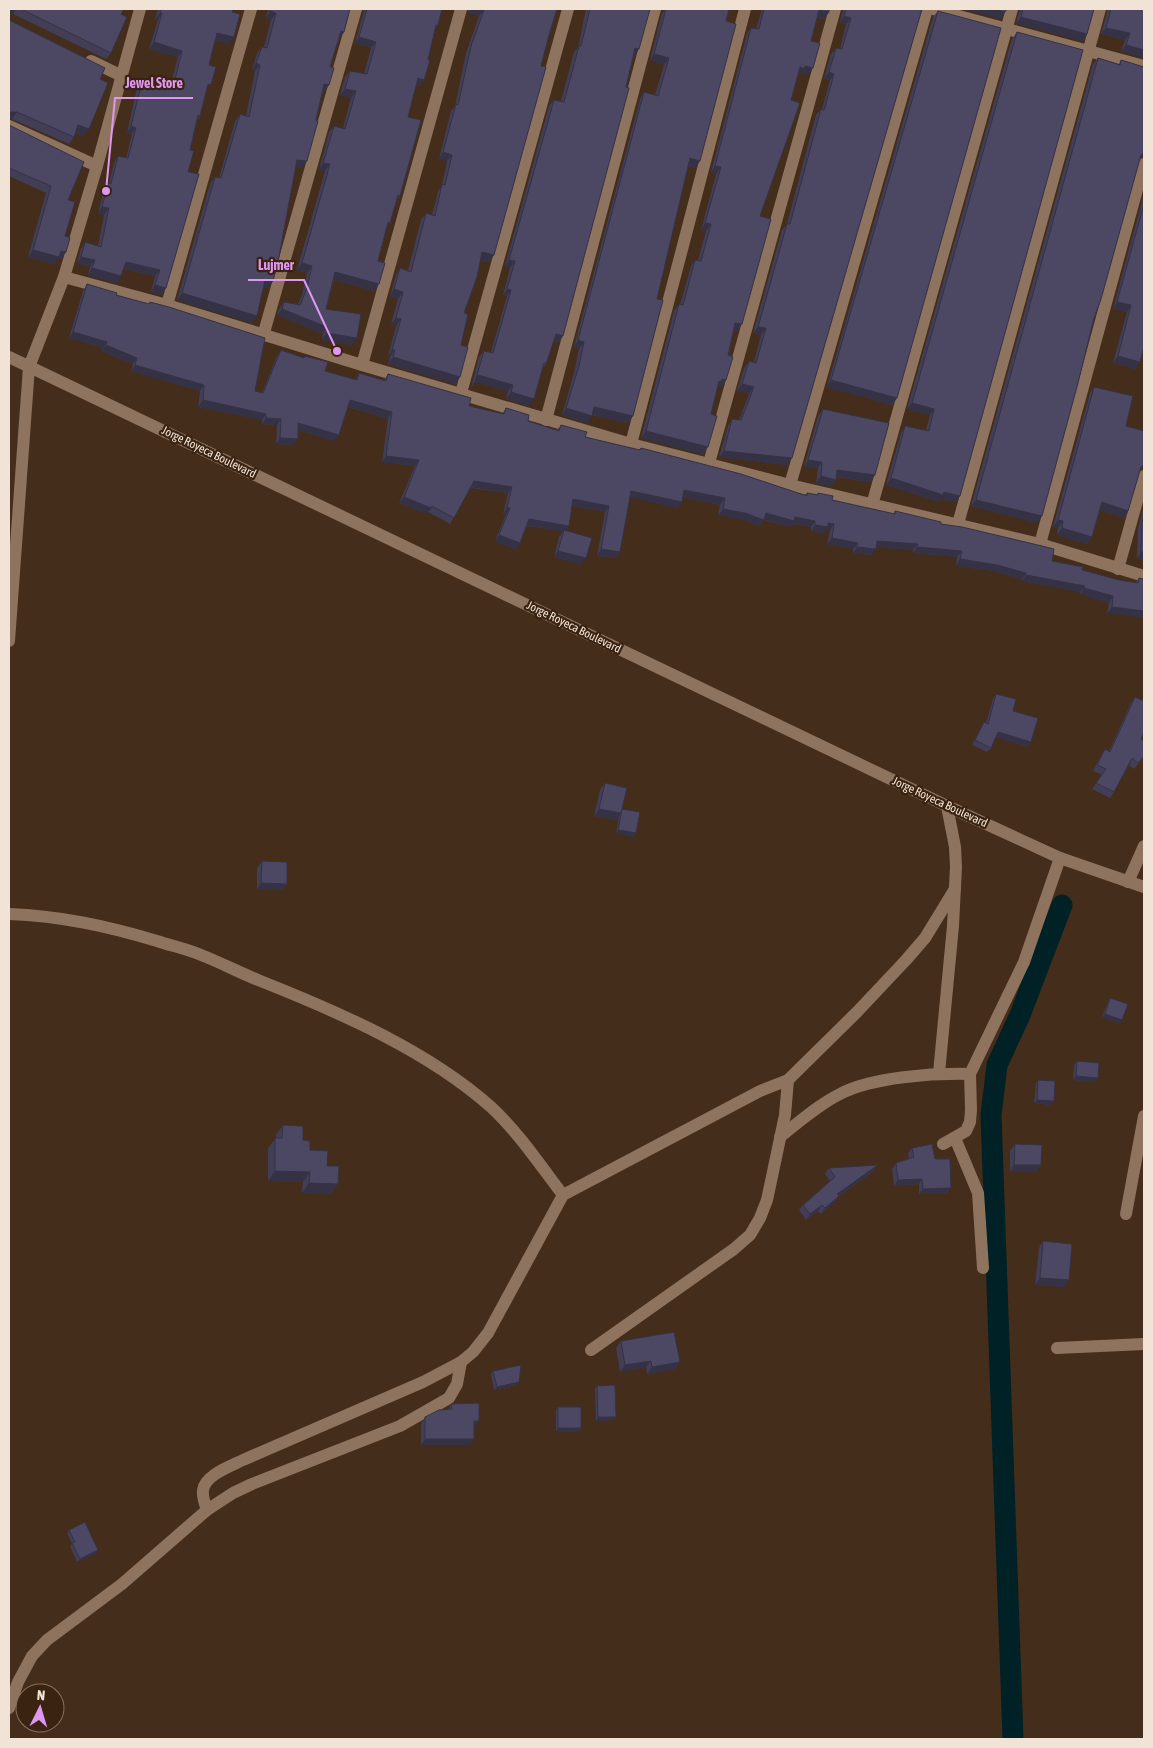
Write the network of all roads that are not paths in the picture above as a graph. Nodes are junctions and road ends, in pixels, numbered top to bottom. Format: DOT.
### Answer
graph roads {
  1 [pos="140,9"];
  2 [pos="252,9"];
  3 [pos="356,9"];
  4 [pos="460,9"];
  5 [pos="568,9"];
  6 [pos="655,9"];
  7 [pos="745,9"];
  8 [pos="835,9"];
  9 [pos="926,9"];
  10 [pos="933,9"];
  11 [pos="1012,9"];
  12 [pos="1100,9"];
  13 [pos="1006,29"];
  14 [pos="1088,51"];
  15 [pos="79,55"];
  16 [pos="1144,66"];
  17 [pos="122,76"];
  18 [pos="9,126"];
  19 [pos="1144,164"];
  20 [pos="97,166"];
  21 [pos="64,277"];
  22 [pos="167,305"];
  23 [pos="263,336"];
  24 [pos="9,357"];
  25 [pos="362,365"];
  26 [pos="30,367"];
  27 [pos="461,393"];
  28 [pos="546,420"];
  29 [pos="631,444"];
  30 [pos="709,464"];
  31 [pos="1144,476"];
  32 [pos="790,486"];
  33 [pos="872,505"];
  34 [pos="958,524"];
  35 [pos="1040,544"];
  36 [pos="1118,570"];
  37 [pos="1144,576"];
  38 [pos="9,642"];
  39 [pos="947,806"];
  40 [pos="1144,846"];
  41 [pos="1060,858"];
  42 [pos="1128,882"];
  43 [pos="1144,887"];
  44 [pos="955,889"];
  45 [pos="9,914"];
  46 [pos="939,1073"];
  47 [pos="970,1074"];
  48 [pos="788,1080"];
  49 [pos="1144,1116"];
  50 [pos="780,1137"];
  51 [pos="955,1138"];
  52 [pos="943,1144"];
  53 [pos="563,1195"];
  54 [pos="1126,1214"];
  55 [pos="984,1268"];
  56 [pos="1144,1344"];
  57 [pos="1057,1348"];
  58 [pos="591,1350"];
  59 [pos="462,1362"];
  60 [pos="206,1510"];
  61 [pos="9,1708"];
  1 -- 17 [label="street"];
  2 -- 22 [label="street"];
  3 -- 23 [label="street"];
  4 -- 25 [label="street"];
  5 -- 27 [label="street"];
  6 -- 28 [label="street"];
  7 -- 29 [label="street"];
  8 -- 30 [label="street"];
  9 -- 32 [label="street"];
  10 -- 13 [label="street"];
  11 -- 13 [label="street"];
  12 -- 14 [label="street"];
  13 -- 14 [label="street"];
  13 -- 33 [label="street"];
  14 -- 16 [label="street"];
  14 -- 34 [label="street"];
  15 -- 17 [label="street"];
  17 -- 20 [label="street"];
  18 -- 20 [label="street"];
  19 -- 35 [label="street"];
  20 -- 21 [label="street"];
  21 -- 22 [label="street"];
  21 -- 26 [label="street"];
  22 -- 23 [label="street"];
  23 -- 25 [label="street"];
  24 -- 26 [label="street, Jorge Royeca Boulevard"];
  25 -- 27 [label="street"];
  26 -- 38 [label="street"];
  26 -- 39 [label="street, Jorge Royeca Boulevard"];
  27 -- 28 [label="street"];
  28 -- 29 [label="street"];
  29 -- 30 [label="street"];
  30 -- 32 [label="street"];
  31 -- 36 [label="street"];
  32 -- 33 [label="street"];
  33 -- 34 [label="street"];
  34 -- 35 [label="street"];
  35 -- 36 [label="street"];
  36 -- 37 [label="street"];
  39 -- 41 [label="street, Jorge Royeca Boulevard"];
  39 -- 44 [label="street"];
  40 -- 42 [label="street"];
  41 -- 42 [label="street, Jorge Royeca Boulevard"];
  41 -- 47 [label="street"];
  42 -- 43 [label="street, Jorge Royeca Boulevard"];
  44 -- 46 [label="street"];
  44 -- 48 [label="street"];
  45 -- 53 [label="street"];
  46 -- 47 [label="street"];
  46 -- 50 [label="street"];
  47 -- 51 [label="street"];
  48 -- 50 [label="street"];
  48 -- 53 [label="street"];
  49 -- 54 [label="street"];
  50 -- 58 [label="street"];
  51 -- 52 [label="street"];
  51 -- 55 [label="street"];
  53 -- 59 [label="street"];
  56 -- 57 [label="street"];
  59 -- 60 [label="street"];
  59 -- 60 [label="street"];
  60 -- 61 [label="street"];
}
